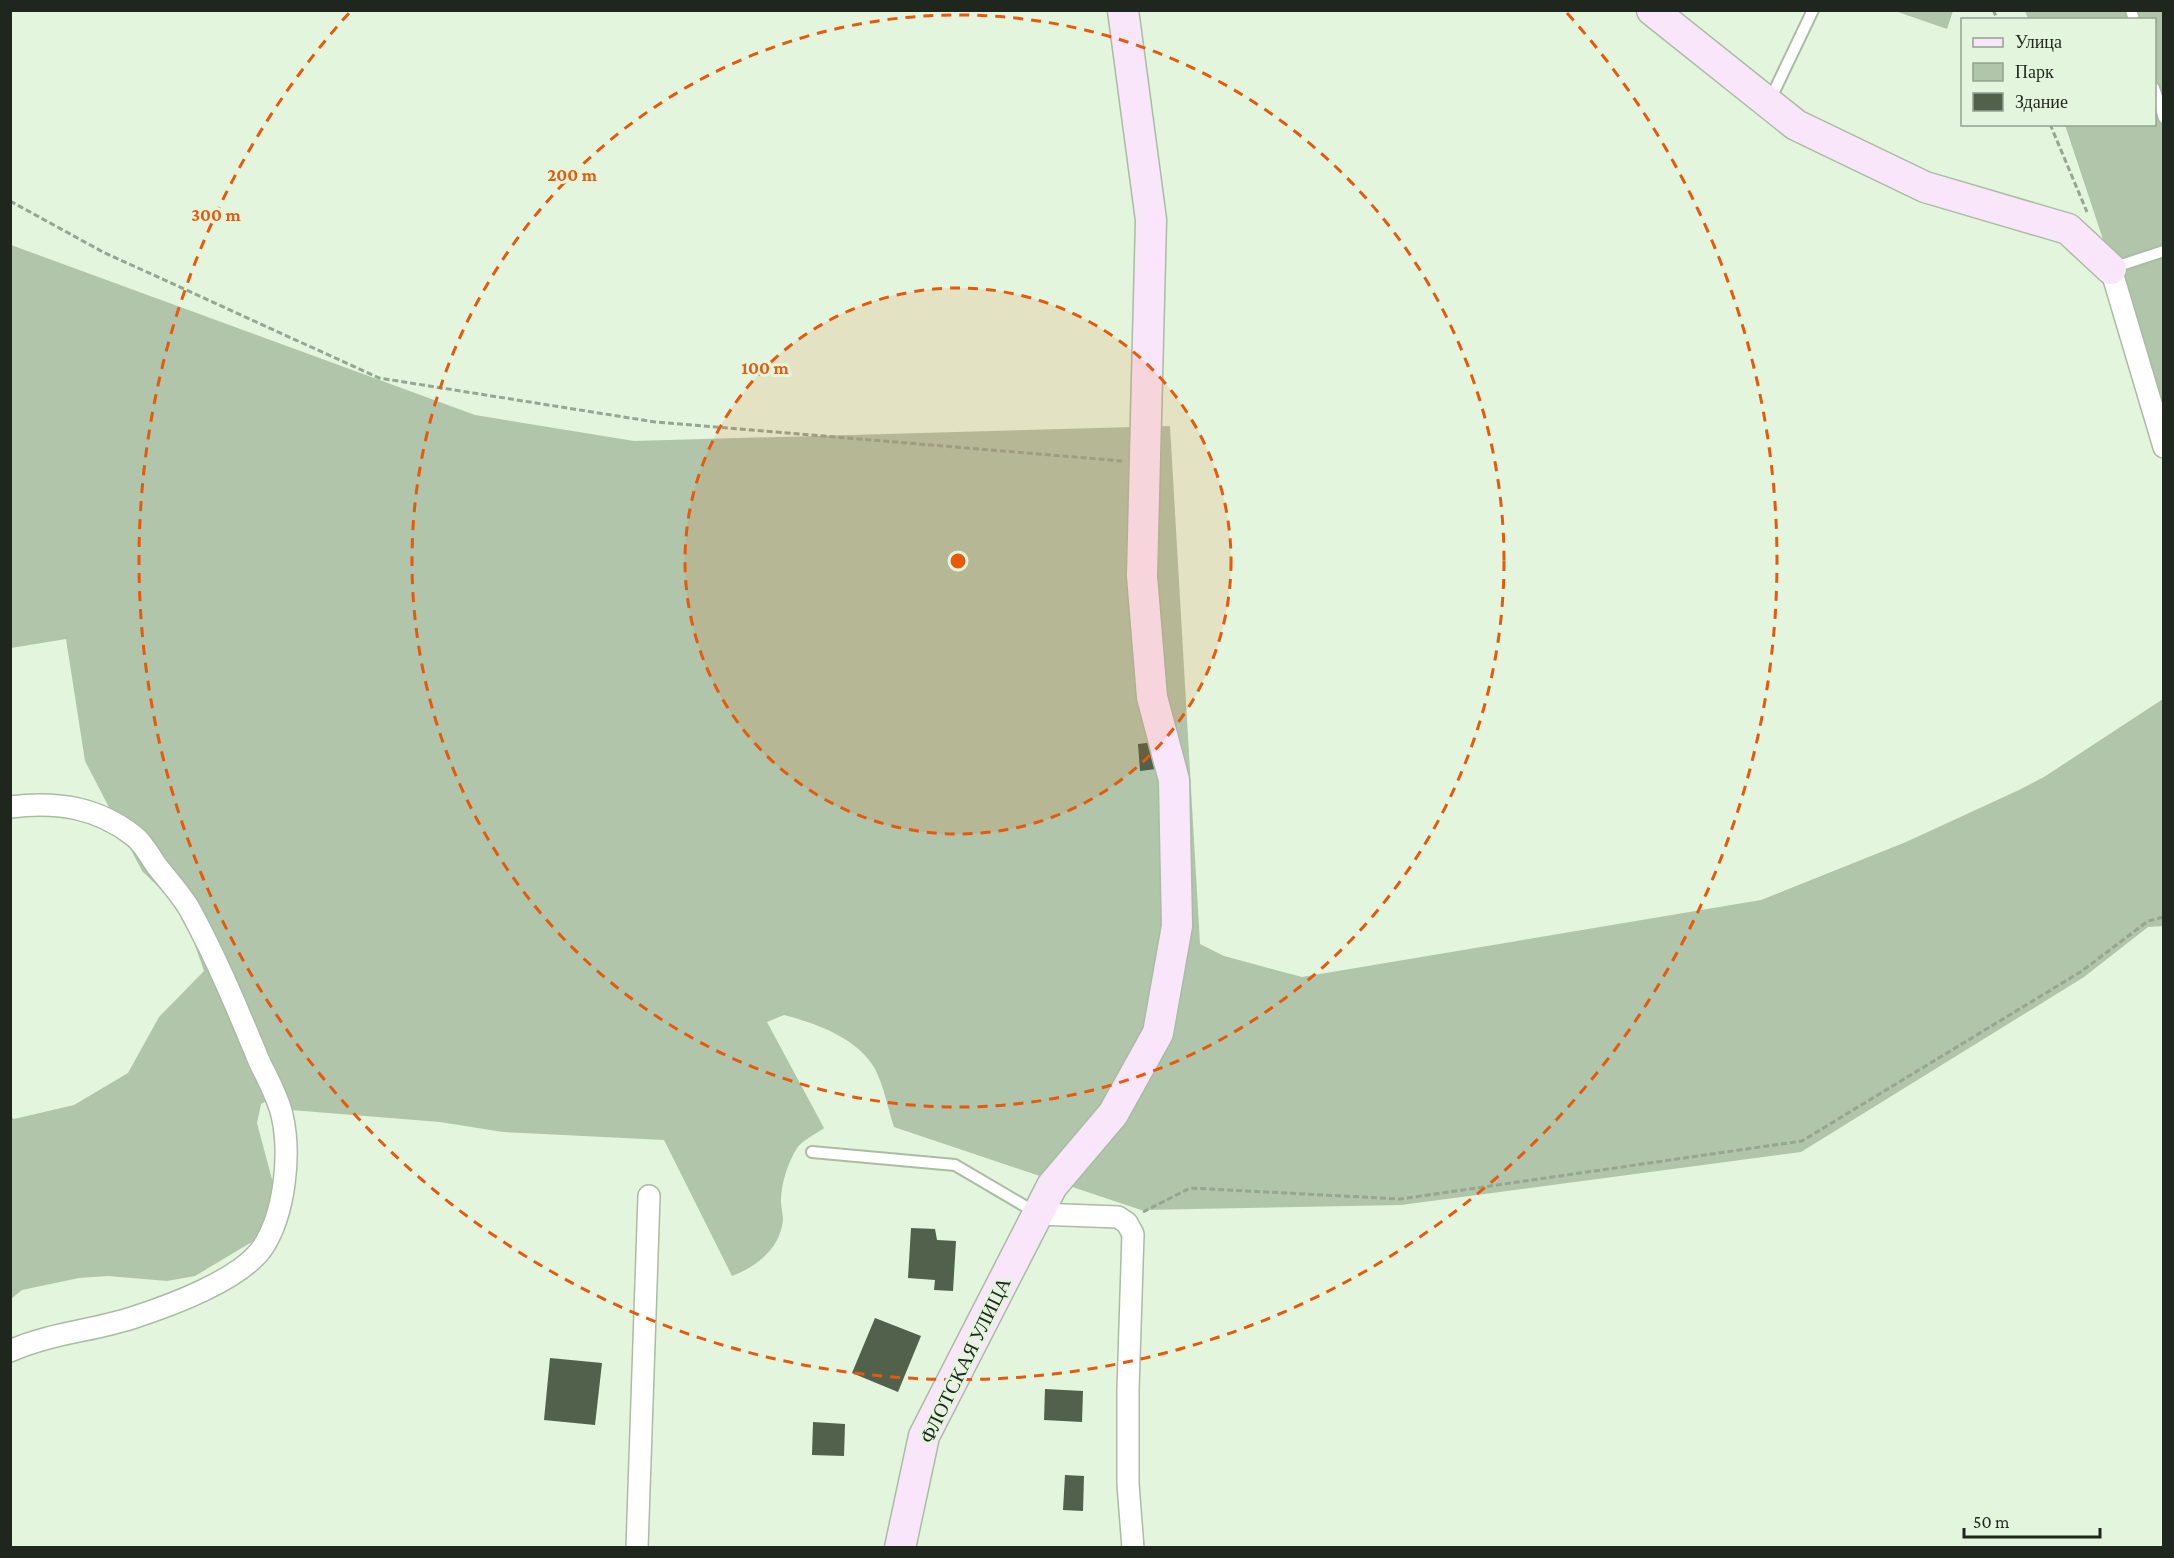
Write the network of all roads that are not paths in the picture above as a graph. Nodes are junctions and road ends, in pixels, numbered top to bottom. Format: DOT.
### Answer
graph roads {
  1 [pos="1123,10"];
  2 [pos="1652,10"];
  3 [pos="1813,10"];
  4 [pos="2156,95"];
  5 [pos="1769,104"];
  6 [pos="2163,118"];
  7 [pos="2163,251"];
  8 [pos="2110,269"];
  9 [pos="2163,447"];
  10 [pos="10,807"];
  11 [pos="812,1152"];
  12 [pos="649,1197"];
  13 [pos="1037,1214"];
  14 [pos="10,1351"];
  15 [pos="637,1548"];
  16 [pos="900,1548"];
  17 [pos="1133,1548"];
  1 -- 13 [label="street, ФЛОТСКАЯ УЛИЦА"];
  2 -- 5 [label="street"];
  3 -- 5 [label="lane"];
  4 -- 6 [label="lane"];
  5 -- 8 [label="street"];
  7 -- 8 [label="lane"];
  8 -- 9 [label="street"];
  10 -- 14 [label="street"];
  11 -- 13 [label="lane"];
  12 -- 15 [label="street"];
  13 -- 16 [label="street, ФЛОТСКАЯ УЛИЦА"];
  13 -- 17 [label="street"];
}
